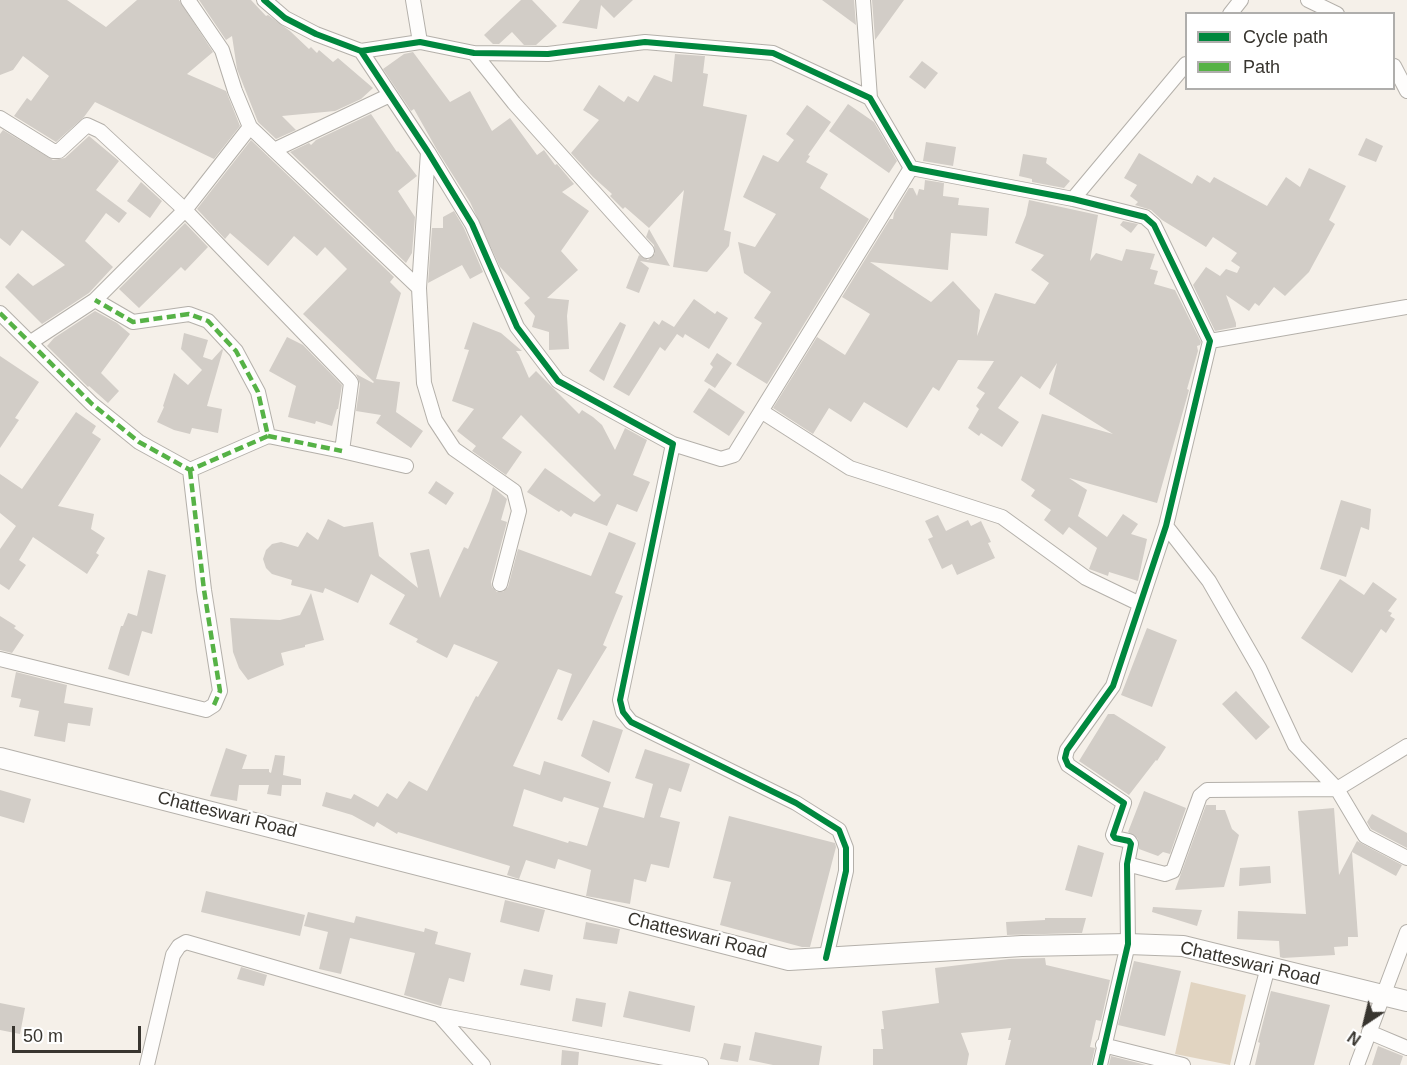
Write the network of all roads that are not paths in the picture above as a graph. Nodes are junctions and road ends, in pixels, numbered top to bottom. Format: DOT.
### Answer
graph roads {
  1 [pos="188,0"];
  2 [pos="264,0"];
  3 [pos="413,0"];
  4 [pos="863,0"];
  5 [pos="1241,0"];
  6 [pos="1308,0"];
  7 [pos="1232,12"];
  8 [pos="1333,12"];
  9 [pos="420,42"];
  10 [pos="361,51"];
  11 [pos="474,52"];
  12 [pos="1185,65"];
  13 [pos="1395,68"];
  14 [pos="1407,91"];
  15 [pos="390,95"];
  16 [pos="870,98"];
  17 [pos="0,118"];
  18 [pos="250,127"];
  19 [pos="274,150"];
  20 [pos="428,152"];
  21 [pos="911,168"];
  22 [pos="1073,199"];
  23 [pos="185,210"];
  24 [pos="648,251"];
  25 [pos="419,288"];
  26 [pos="95,300"];
  27 [pos="1407,307"];
  28 [pos="0,313"];
  29 [pos="1210,341"];
  30 [pos="31,342"];
  31 [pos="760,411"];
  32 [pos="268,436"];
  33 [pos="673,444"];
  34 [pos="342,451"];
  35 [pos="406,465"];
  36 [pos="190,470"];
  37 [pos="1166,526"];
  38 [pos="500,584"];
  39 [pos="1140,604"];
  40 [pos="0,659"];
  41 [pos="1407,746"];
  42 [pos="0,758"];
  43 [pos="1336,789"];
  44 [pos="1407,858"];
  45 [pos="1127,864"];
  46 [pos="1407,932"];
  47 [pos="1128,944"];
  48 [pos="826,957"];
  49 [pos="1268,967"];
  50 [pos="1382,994"];
  51 [pos="1407,1001"];
  52 [pos="439,1015"];
  53 [pos="1369,1032"];
  54 [pos="1103,1045"];
  55 [pos="1407,1048"];
  56 [pos="147,1065"];
  57 [pos="483,1065"];
  58 [pos="702,1065"];
  59 [pos="1100,1065"];
  60 [pos="1183,1065"];
  61 [pos="1242,1065"];
  62 [pos="1357,1065"];
  1 -- 18 [label="street"];
  2 -- 10 [label="street"];
  3 -- 9 [label="street"];
  4 -- 16 [label="street"];
  5 -- 7 [label="street"];
  6 -- 8 [label="street"];
  9 -- 10 [label="street"];
  9 -- 11 [label="street"];
  10 -- 15 [label="street"];
  11 -- 16 [label="street"];
  11 -- 24 [label="street"];
  12 -- 22 [label="street"];
  13 -- 14 [label="street"];
  15 -- 19 [label="street"];
  15 -- 20 [label="street"];
  16 -- 21 [label="street"];
  17 -- 23 [label="street"];
  18 -- 19 [label="street"];
  18 -- 23 [label="street"];
  19 -- 25 [label="street"];
  20 -- 25 [label="street"];
  20 -- 33 [label="street"];
  21 -- 22 [label="street"];
  21 -- 31 [label="street"];
  22 -- 29 [label="street"];
  23 -- 26 [label="street"];
  23 -- 34 [label="street"];
  25 -- 38 [label="street"];
  26 -- 30 [label="street"];
  26 -- 32 [label="street"];
  27 -- 29 [label="street"];
  28 -- 30 [label="street"];
  29 -- 37 [label="street"];
  30 -- 36 [label="street"];
  31 -- 33 [label="street"];
  31 -- 39 [label="street"];
  32 -- 34 [label="street"];
  32 -- 36 [label="street"];
  33 -- 48 [label="street"];
  34 -- 35 [label="street"];
  36 -- 40 [label="street"];
  37 -- 39 [label="street"];
  37 -- 43 [label="street"];
  39 -- 45 [label="street"];
  41 -- 43 [label="street"];
  42 -- 48 [label="main road, Chatteswari Road"];
  43 -- 44 [label="street"];
  43 -- 45 [label="street"];
  45 -- 47 [label="street"];
  46 -- 50 [label="street"];
  47 -- 48 [label="main road, Chatteswari Road"];
  47 -- 49 [label="main road, Chatteswari Road"];
  47 -- 54 [label="street"];
  49 -- 50 [label="main road, Chatteswari Road"];
  49 -- 61 [label="street"];
  50 -- 51 [label="main road, Chatteswari Road"];
  50 -- 53 [label="street"];
  52 -- 56 [label="street"];
  52 -- 57 [label="street"];
  52 -- 58 [label="street"];
  53 -- 55 [label="street"];
  53 -- 62 [label="street"];
  54 -- 59 [label="street"];
  54 -- 60 [label="street"];
}
